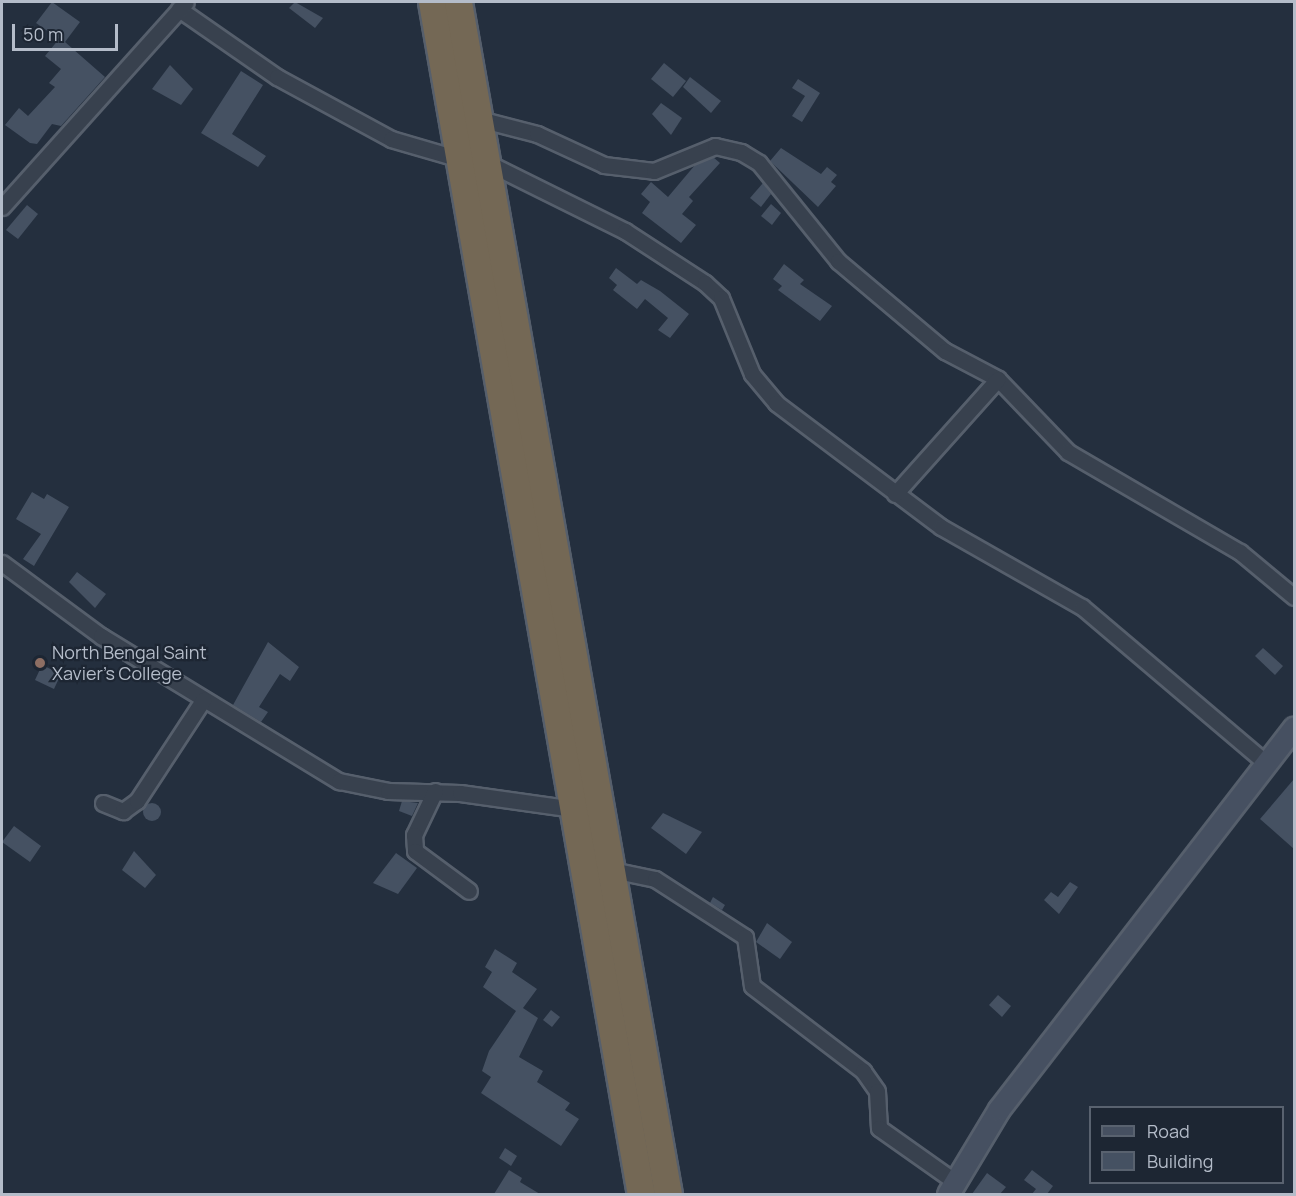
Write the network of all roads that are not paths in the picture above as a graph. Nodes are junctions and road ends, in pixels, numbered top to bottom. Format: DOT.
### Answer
graph roads {
  1 [pos="432,2"];
  2 [pos="458,2"];
  3 [pos="183,5"];
  4 [pos="479,119"];
  5 [pos="460,159"];
  6 [pos="486,162"];
  7 [pos="2,207"];
  8 [pos="998,380"];
  9 [pos="895,494"];
  10 [pos="2,563"];
  11 [pos="1294,597"];
  12 [pos="203,700"];
  13 [pos="1294,728"];
  14 [pos="1268,764"];
  15 [pos="435,791"];
  16 [pos="103,803"];
  17 [pos="574,809"];
  18 [pos="612,870"];
  19 [pos="469,891"];
  20 [pos="951,1188"];
  21 [pos="659,1194"];
  1 -- 5 [label="highway"];
  2 -- 4 [label="highway"];
  3 -- 5 [label="street"];
  3 -- 7 [label="street"];
  4 -- 6 [label="highway"];
  4 -- 8 [label="street"];
  5 -- 17 [label="highway"];
  6 -- 9 [label="street"];
  6 -- 18 [label="highway"];
  8 -- 9 [label="street"];
  8 -- 11 [label="street"];
  9 -- 14 [label="street"];
  10 -- 12 [label="street"];
  12 -- 15 [label="street"];
  12 -- 16 [label="street"];
  13 -- 14 [label="street"];
  14 -- 20 [label="street"];
  15 -- 17 [label="street"];
  15 -- 19 [label="street"];
  17 -- 21 [label="highway"];
  18 -- 20 [label="street"];
  18 -- 21 [label="highway"];
}
